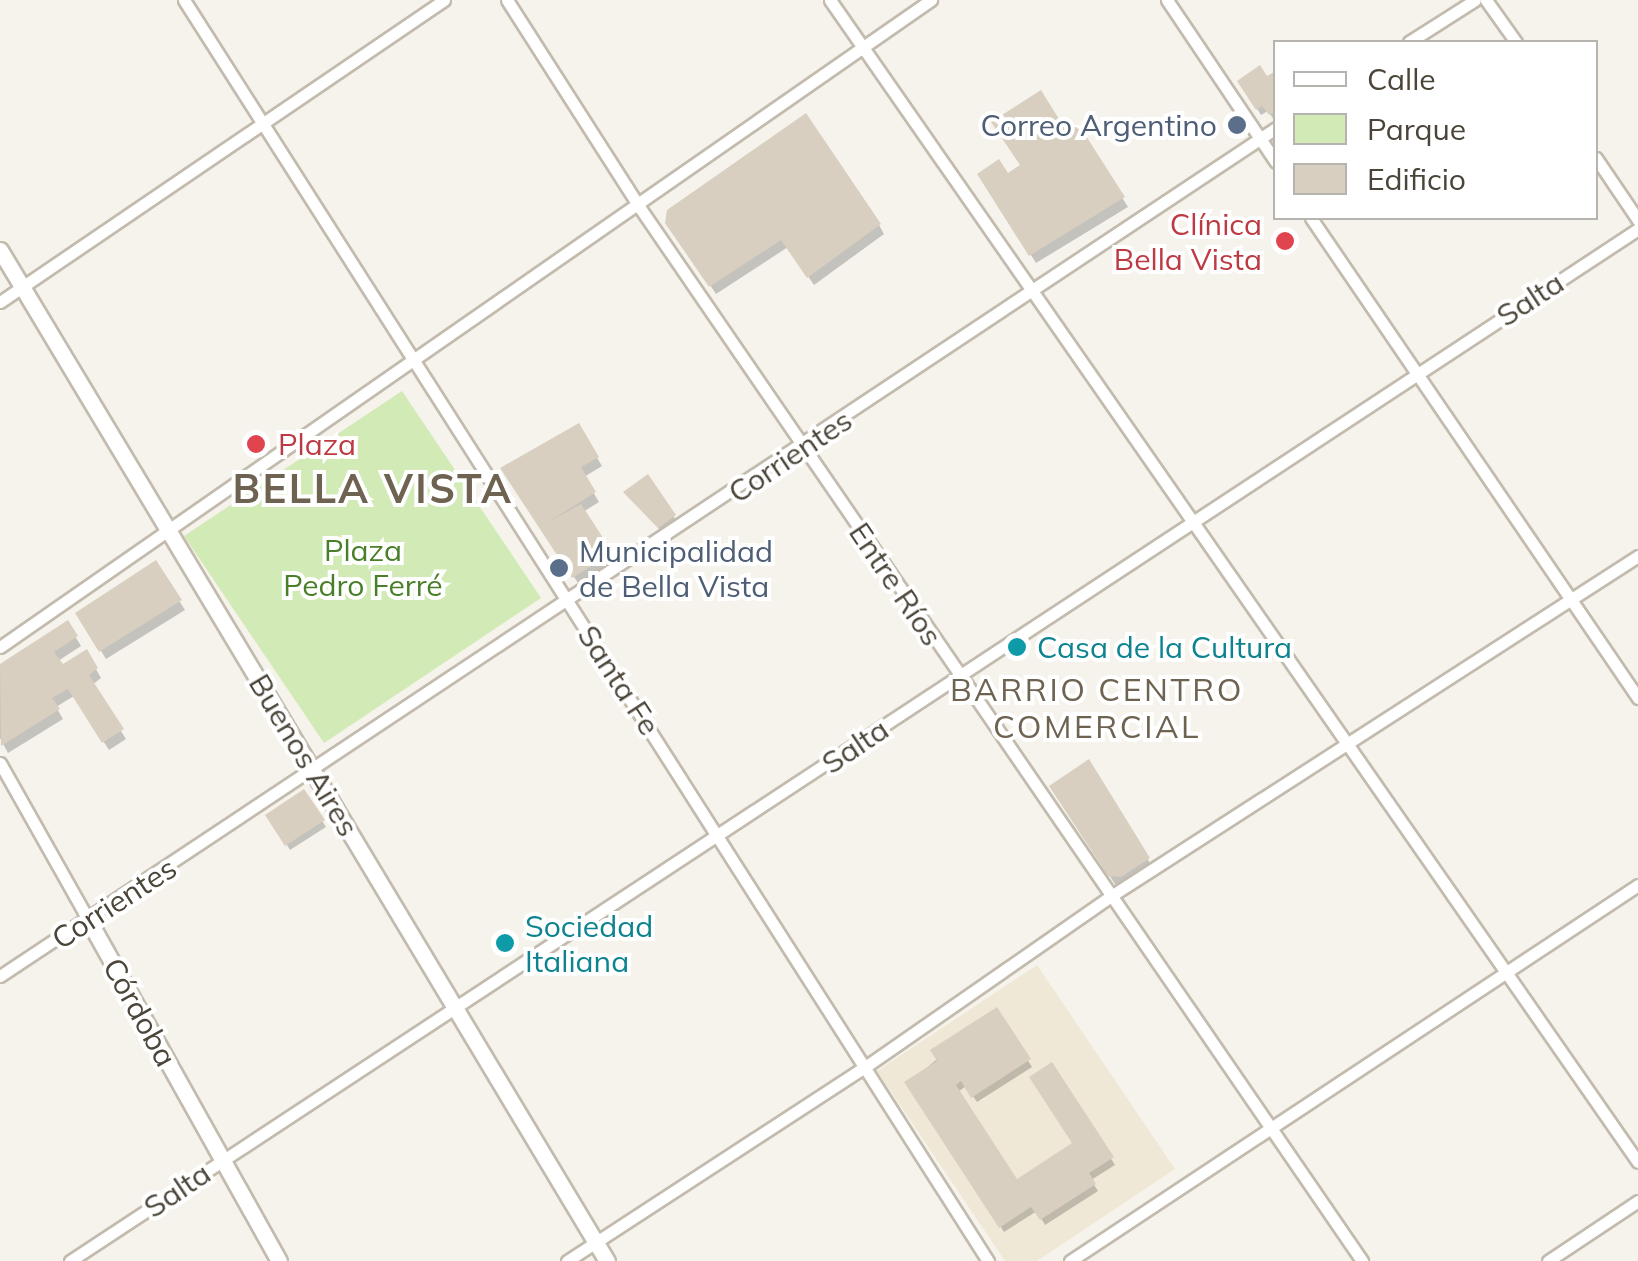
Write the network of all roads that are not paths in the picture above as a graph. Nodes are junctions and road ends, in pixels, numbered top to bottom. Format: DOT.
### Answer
graph roads {
  1 [pos="184,0"];
  2 [pos="444,0"];
  3 [pos="507,0"];
  4 [pos="830,0"];
  5 [pos="930,0"];
  6 [pos="1167,0"];
  7 [pos="1475,0"];
  8 [pos="1486,0"];
  9 [pos="1412,40"];
  10 [pos="1515,40"];
  11 [pos="862,47"];
  12 [pos="260,122"];
  13 [pos="1273,130"];
  14 [pos="1260,138"];
  15 [pos="1273,158"];
  16 [pos="1598,161"];
  17 [pos="640,208"];
  18 [pos="1312,220"];
  19 [pos="1638,220"];
  20 [pos="1638,230"];
  21 [pos="0,250"];
  22 [pos="22,286"];
  23 [pos="1032,291"];
  24 [pos="0,302"];
  25 [pos="413,363"];
  26 [pos="1412,374"];
  27 [pos="802,447"];
  28 [pos="1190,521"];
  29 [pos="166,532"];
  30 [pos="1638,556"];
  31 [pos="1570,601"];
  32 [pos="569,604"];
  33 [pos="0,647"];
  34 [pos="958,675"];
  35 [pos="1638,698"];
  36 [pos="1346,744"];
  37 [pos="0,763"];
  38 [pos="314,770"];
  39 [pos="721,838"];
  40 [pos="1638,885"];
  41 [pos="1111,896"];
  42 [pos="88,921"];
  43 [pos="1507,974"];
  44 [pos="0,976"];
  45 [pos="457,1010"];
  46 [pos="865,1068"];
  47 [pos="1271,1128"];
  48 [pos="222,1160"];
  49 [pos="1638,1162"];
  50 [pos="1638,1201"];
  51 [pos="596,1242"];
  52 [pos="70,1261"];
  53 [pos="279,1261"];
  54 [pos="567,1261"];
  55 [pos="607,1261"];
  56 [pos="988,1261"];
  57 [pos="1070,1261"];
  58 [pos="1362,1261"];
  59 [pos="1548,1261"];
  1 -- 12 [label="street, Santa Fe"];
  2 -- 12 [label="street"];
  3 -- 17 [label="street, Entre Ríos"];
  4 -- 11 [label="street"];
  5 -- 11 [label="street"];
  6 -- 14 [label="street"];
  7 -- 9 [label="street"];
  8 -- 10 [label="street"];
  11 -- 17 [label="street"];
  11 -- 23 [label="street"];
  12 -- 22 [label="street"];
  12 -- 25 [label="street, Santa Fe"];
  13 -- 14 [label="street, Corrientes"];
  14 -- 15 [label="street"];
  14 -- 23 [label="street, Corrientes"];
  16 -- 19 [label="street"];
  17 -- 25 [label="street"];
  17 -- 27 [label="street, Entre Ríos"];
  18 -- 26 [label="street"];
  20 -- 26 [label="street, Salta"];
  21 -- 22 [label="street, Buenos Aires"];
  22 -- 24 [label="street"];
  22 -- 29 [label="street, Buenos Aires"];
  23 -- 27 [label="street, Corrientes"];
  23 -- 28 [label="street"];
  25 -- 29 [label="street"];
  25 -- 32 [label="street, Santa Fe"];
  26 -- 28 [label="street, Salta"];
  26 -- 31 [label="street"];
  27 -- 32 [label="street, Corrientes"];
  27 -- 34 [label="street, Entre Ríos"];
  28 -- 34 [label="street, Salta"];
  28 -- 36 [label="street"];
  29 -- 33 [label="street"];
  29 -- 38 [label="street, Buenos Aires"];
  30 -- 31 [label="street"];
  31 -- 35 [label="street"];
  31 -- 36 [label="street"];
  32 -- 38 [label="street, Corrientes"];
  32 -- 39 [label="street, Santa Fe"];
  34 -- 39 [label="street, Salta"];
  34 -- 41 [label="street, Entre Ríos"];
  36 -- 41 [label="street"];
  36 -- 43 [label="street"];
  37 -- 42 [label="street, Córdoba"];
  38 -- 42 [label="street, Corrientes"];
  38 -- 45 [label="street, Buenos Aires"];
  39 -- 45 [label="street, Salta"];
  39 -- 46 [label="street, Santa Fe"];
  40 -- 43 [label="street"];
  41 -- 46 [label="street"];
  41 -- 47 [label="street, Entre Ríos"];
  42 -- 44 [label="street, Corrientes"];
  42 -- 48 [label="street, Córdoba"];
  43 -- 47 [label="street"];
  43 -- 49 [label="street"];
  45 -- 48 [label="street, Salta"];
  45 -- 51 [label="street, Buenos Aires"];
  46 -- 51 [label="street"];
  46 -- 56 [label="street, Santa Fe"];
  47 -- 57 [label="street"];
  47 -- 58 [label="street, Entre Ríos"];
  48 -- 52 [label="street, Salta"];
  48 -- 53 [label="street, Córdoba"];
  50 -- 59 [label="street"];
  51 -- 54 [label="street"];
  51 -- 55 [label="street, Buenos Aires"];
}
